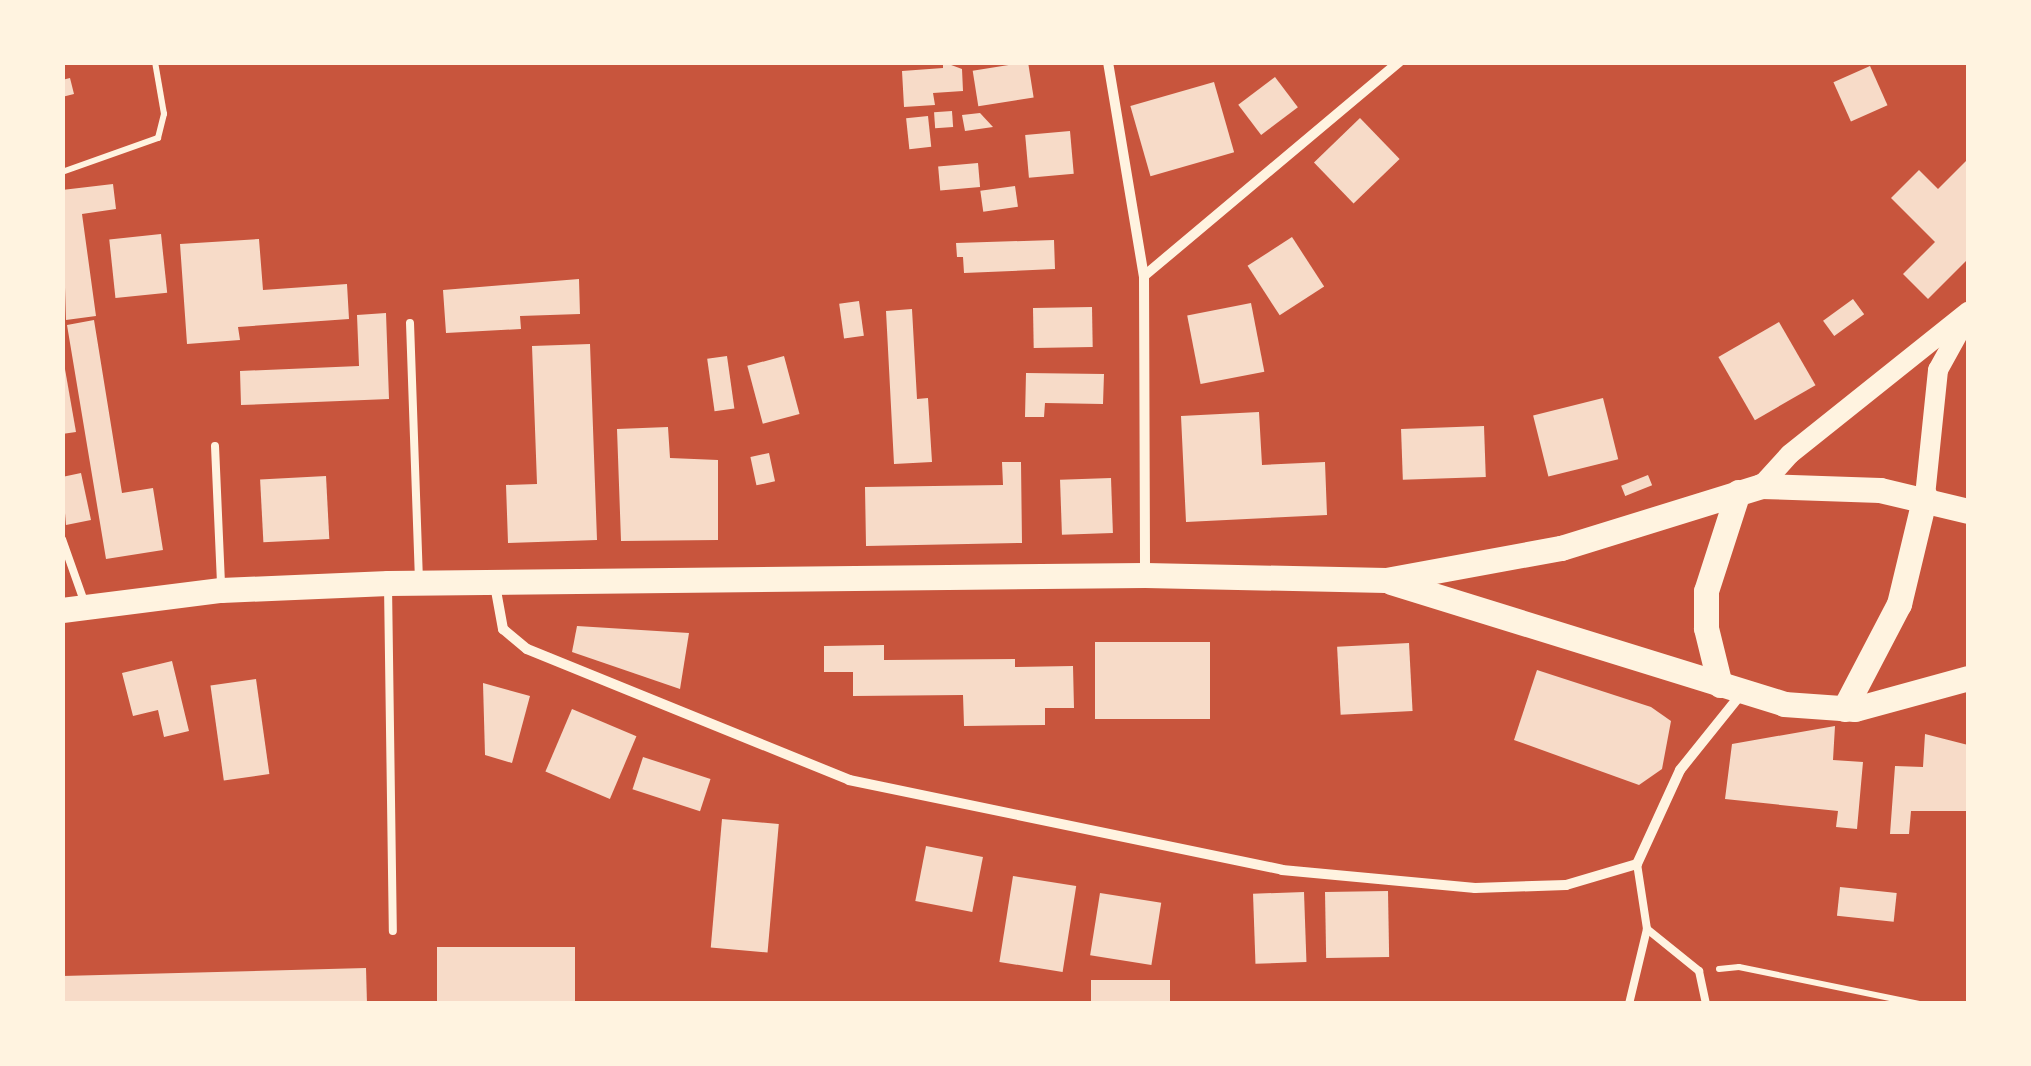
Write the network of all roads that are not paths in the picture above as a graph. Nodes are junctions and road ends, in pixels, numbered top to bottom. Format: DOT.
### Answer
graph roads {
  1 [pos="1108,62"];
  2 [pos="1398,62"];
  3 [pos="1144,276"];
  4 [pos="1968,314"];
  5 [pos="410,323"];
  6 [pos="215,446"];
  7 [pos="1749,489"];
  8 [pos="1925,496"];
  9 [pos="1968,511"];
  10 [pos="62,539"];
  11 [pos="1145,575"];
  12 [pos="1386,580"];
  13 [pos="419,583"];
  14 [pos="388,584"];
  15 [pos="495,584"];
  16 [pos="222,590"];
  17 [pos="74,608"];
  18 [pos="1968,678"];
  19 [pos="1730,689"];
  20 [pos="1844,710"];
  21 [pos="1637,864"];
  22 [pos="1647,929"];
  23 [pos="393,931"];
  24 [pos="1629,1004"];
  25 [pos="1706,1004"];
  1 -- 3 [label="street"];
  2 -- 3 [label="street"];
  3 -- 11 [label="street"];
  4 -- 7 [label="main road"];
  4 -- 8 [label="main road"];
  5 -- 13 [label="lane"];
  6 -- 16 [label="lane"];
  7 -- 8 [label="main road"];
  7 -- 12 [label="main road"];
  7 -- 19 [label="main road"];
  8 -- 9 [label="main road"];
  8 -- 20 [label="main road"];
  10 -- 17 [label="lane"];
  11 -- 12 [label="main road"];
  11 -- 15 [label="main road"];
  12 -- 19 [label="main road"];
  13 -- 14 [label="main road"];
  13 -- 15 [label="main road"];
  14 -- 16 [label="main road"];
  14 -- 23 [label="lane"];
  15 -- 21 [label="street"];
  16 -- 17 [label="main road"];
  18 -- 20 [label="main road"];
  19 -- 20 [label="main road"];
  19 -- 21 [label="street"];
  21 -- 22 [label="lane"];
  22 -- 24 [label="lane"];
  22 -- 25 [label="lane"];
}
